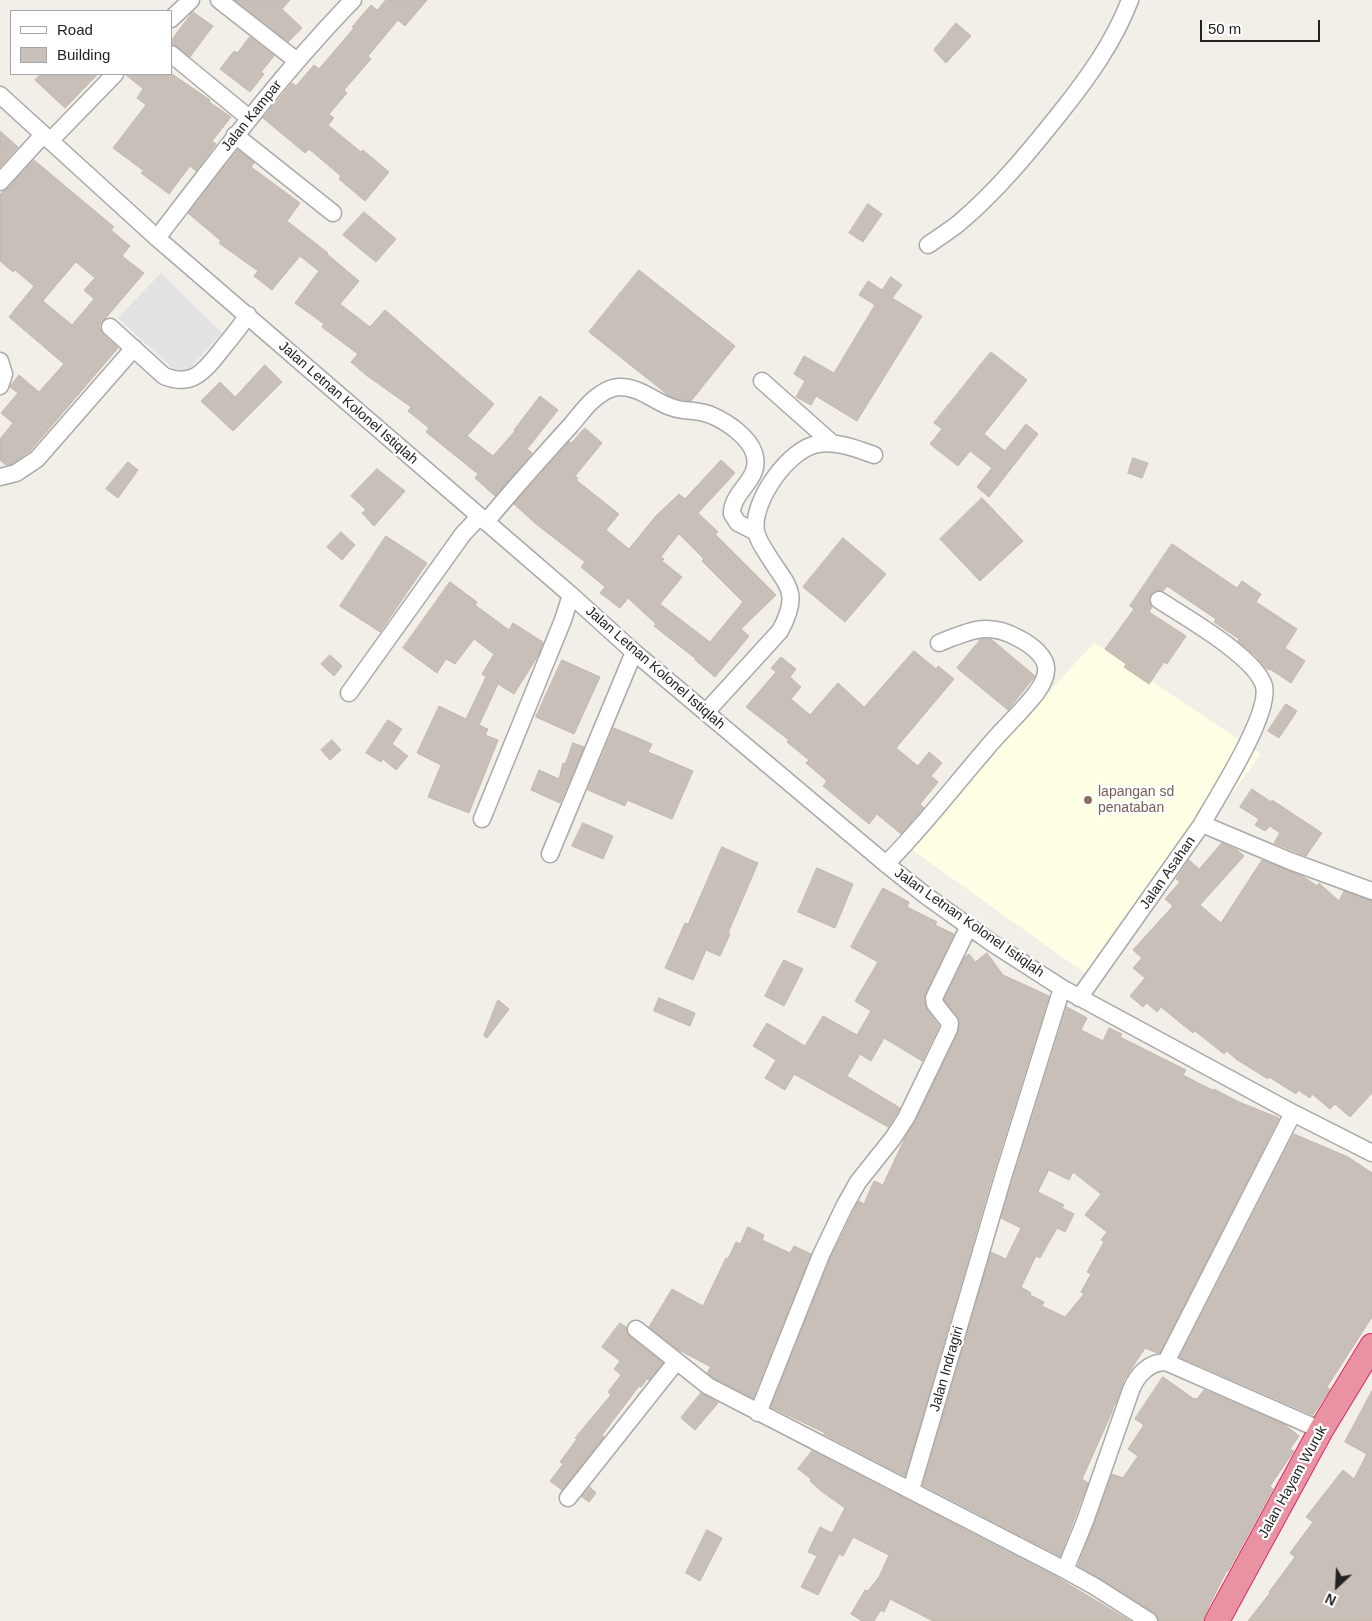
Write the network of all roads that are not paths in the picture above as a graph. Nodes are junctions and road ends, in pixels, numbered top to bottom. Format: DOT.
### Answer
graph roads {
  1 [pos="191,0"];
  2 [pos="219,0"];
  3 [pos="353,0"];
  4 [pos="1130,0"];
  5 [pos="172,18"];
  6 [pos="172,55"];
  7 [pos="297,61"];
  8 [pos="114,75"];
  9 [pos="0,95"];
  10 [pos="249,118"];
  11 [pos="235,135"];
  12 [pos="47,138"];
  13 [pos="0,182"];
  14 [pos="334,213"];
  15 [pos="157,238"];
  16 [pos="928,245"];
  17 [pos="248,315"];
  18 [pos="110,327"];
  19 [pos="134,348"];
  20 [pos="0,361"];
  21 [pos="762,381"];
  22 [pos="0,386"];
  23 [pos="832,443"];
  24 [pos="874,454"];
  25 [pos="755,460"];
  26 [pos="781,471"];
  27 [pos="0,478"];
  28 [pos="482,519"];
  29 [pos="756,532"];
  30 [pos="571,595"];
  31 [pos="1159,600"];
  32 [pos="939,643"];
  33 [pos="634,652"];
  34 [pos="348,693"];
  35 [pos="706,712"];
  36 [pos="482,819"];
  37 [pos="1202,824"];
  38 [pos="550,854"];
  39 [pos="886,864"];
  40 [pos="1372,891"];
  41 [pos="969,926"];
  42 [pos="1062,988"];
  43 [pos="1079,998"];
  44 [pos="1293,1114"];
  45 [pos="1372,1154"];
  46 [pos="636,1329"];
  47 [pos="1372,1346"];
  48 [pos="676,1362"];
  49 [pos="1160,1362"];
  50 [pos="758,1413"];
  51 [pos="1321,1430"];
  52 [pos="911,1490"];
  53 [pos="568,1498"];
  54 [pos="1065,1570"];
  55 [pos="1149,1621"];
  56 [pos="1218,1621"];
  1 -- 5 [label="street"];
  2 -- 7 [label="street"];
  3 -- 7 [label="street, Jalan Kampar"];
  4 -- 16 [label="street"];
  6 -- 10 [label="street"];
  7 -- 10 [label="street, Jalan Kampar"];
  8 -- 12 [label="street"];
  9 -- 12 [label="street, Jalan Letnan Kolonel Istiqlah"];
  10 -- 11 [label="street, Jalan Kampar"];
  11 -- 14 [label="street"];
  11 -- 15 [label="street, Jalan Kampar"];
  12 -- 13 [label="street"];
  12 -- 15 [label="street, Jalan Letnan Kolonel Istiqlah"];
  15 -- 17 [label="street, Jalan Letnan Kolonel Istiqlah"];
  17 -- 19 [label="street"];
  17 -- 28 [label="street, Jalan Letnan Kolonel Istiqlah"];
  18 -- 19 [label="street"];
  19 -- 27 [label="street"];
  20 -- 22 [label="street"];
  21 -- 23 [label="street"];
  23 -- 24 [label="street"];
  23 -- 26 [label="street"];
  25 -- 26 [label="street"];
  25 -- 28 [label="street"];
  25 -- 29 [label="street"];
  26 -- 29 [label="street"];
  28 -- 30 [label="street, Jalan Letnan Kolonel Istiqlah"];
  28 -- 34 [label="street"];
  29 -- 35 [label="street"];
  30 -- 33 [label="street, Jalan Letnan Kolonel Istiqlah"];
  30 -- 36 [label="street"];
  31 -- 37 [label="street"];
  32 -- 39 [label="street"];
  33 -- 35 [label="street, Jalan Letnan Kolonel Istiqlah"];
  33 -- 38 [label="street"];
  35 -- 39 [label="street, Jalan Letnan Kolonel Istiqlah"];
  37 -- 40 [label="street, Jalan Asahan"];
  37 -- 43 [label="street, Jalan Asahan"];
  39 -- 41 [label="street, Jalan Letnan Kolonel Istiqlah"];
  41 -- 42 [label="street, Jalan Letnan Kolonel Istiqlah"];
  41 -- 50 [label="street"];
  42 -- 43 [label="street, Jalan Letnan Kolonel Istiqlah"];
  42 -- 52 [label="street, Jalan Indragiri"];
  43 -- 44 [label="street, Jalan Letnan Kolonel Istiqlah"];
  44 -- 45 [label="street, Jalan Letnan Kolonel Istiqlah"];
  44 -- 49 [label="street"];
  46 -- 48 [label="street"];
  47 -- 51 [label="highway, Jalan Hayam Wuruk"];
  48 -- 50 [label="street"];
  48 -- 53 [label="street"];
  49 -- 51 [label="street"];
  49 -- 54 [label="street"];
  50 -- 52 [label="street"];
  51 -- 56 [label="highway, Jalan Hayam Wuruk"];
  52 -- 54 [label="street"];
  54 -- 55 [label="street"];
}
